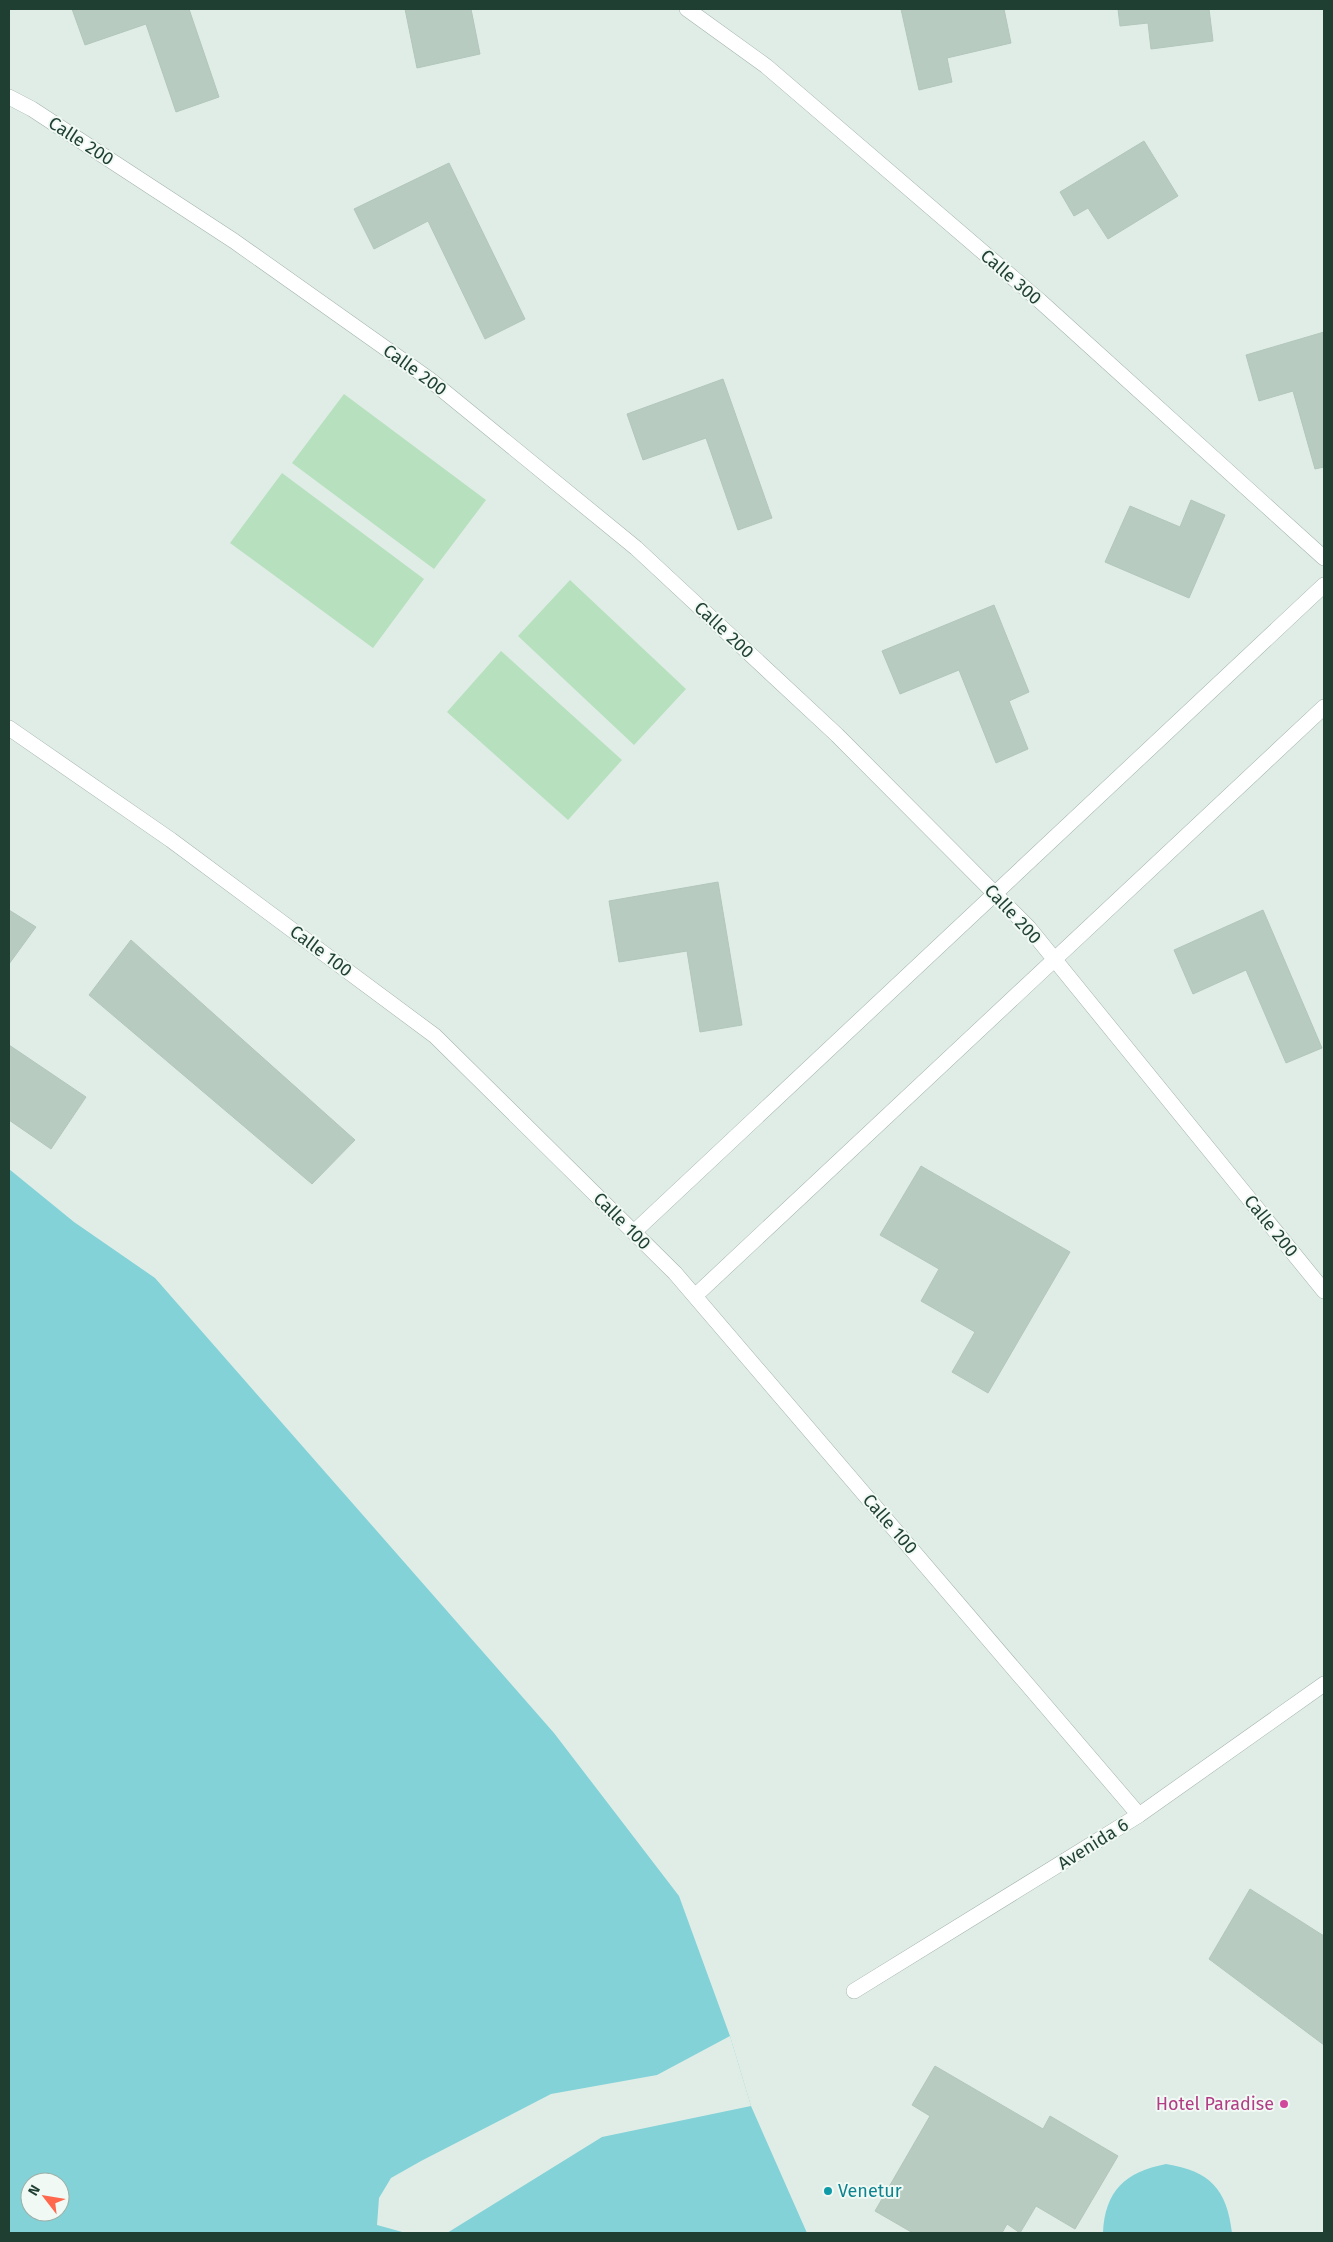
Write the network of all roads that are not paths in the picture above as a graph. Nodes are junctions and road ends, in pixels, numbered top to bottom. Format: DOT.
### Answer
graph roads {
  1 [pos="688,9"];
  2 [pos="9,97"];
  3 [pos="1324,558"];
  4 [pos="1324,585"];
  5 [pos="1324,708"];
  6 [pos="9,728"];
  7 [pos="995,894"];
  8 [pos="1054,960"];
  9 [pos="634,1232"];
  10 [pos="1324,1291"];
  11 [pos="695,1296"];
  12 [pos="1324,1684"];
  13 [pos="1139,1815"];
  14 [pos="854,1991"];
  1 -- 3 [label="street, Calle 300"];
  2 -- 7 [label="street, Calle 200"];
  4 -- 7 [label="street"];
  5 -- 8 [label="street"];
  6 -- 9 [label="street, Calle 100"];
  7 -- 8 [label="street, Calle 200"];
  7 -- 9 [label="street"];
  8 -- 10 [label="street, Calle 200"];
  8 -- 11 [label="street"];
  9 -- 11 [label="street, Calle 100"];
  11 -- 13 [label="street, Calle 100"];
  12 -- 13 [label="street, Avenida 6"];
  13 -- 14 [label="street, Avenida 6"];
}
